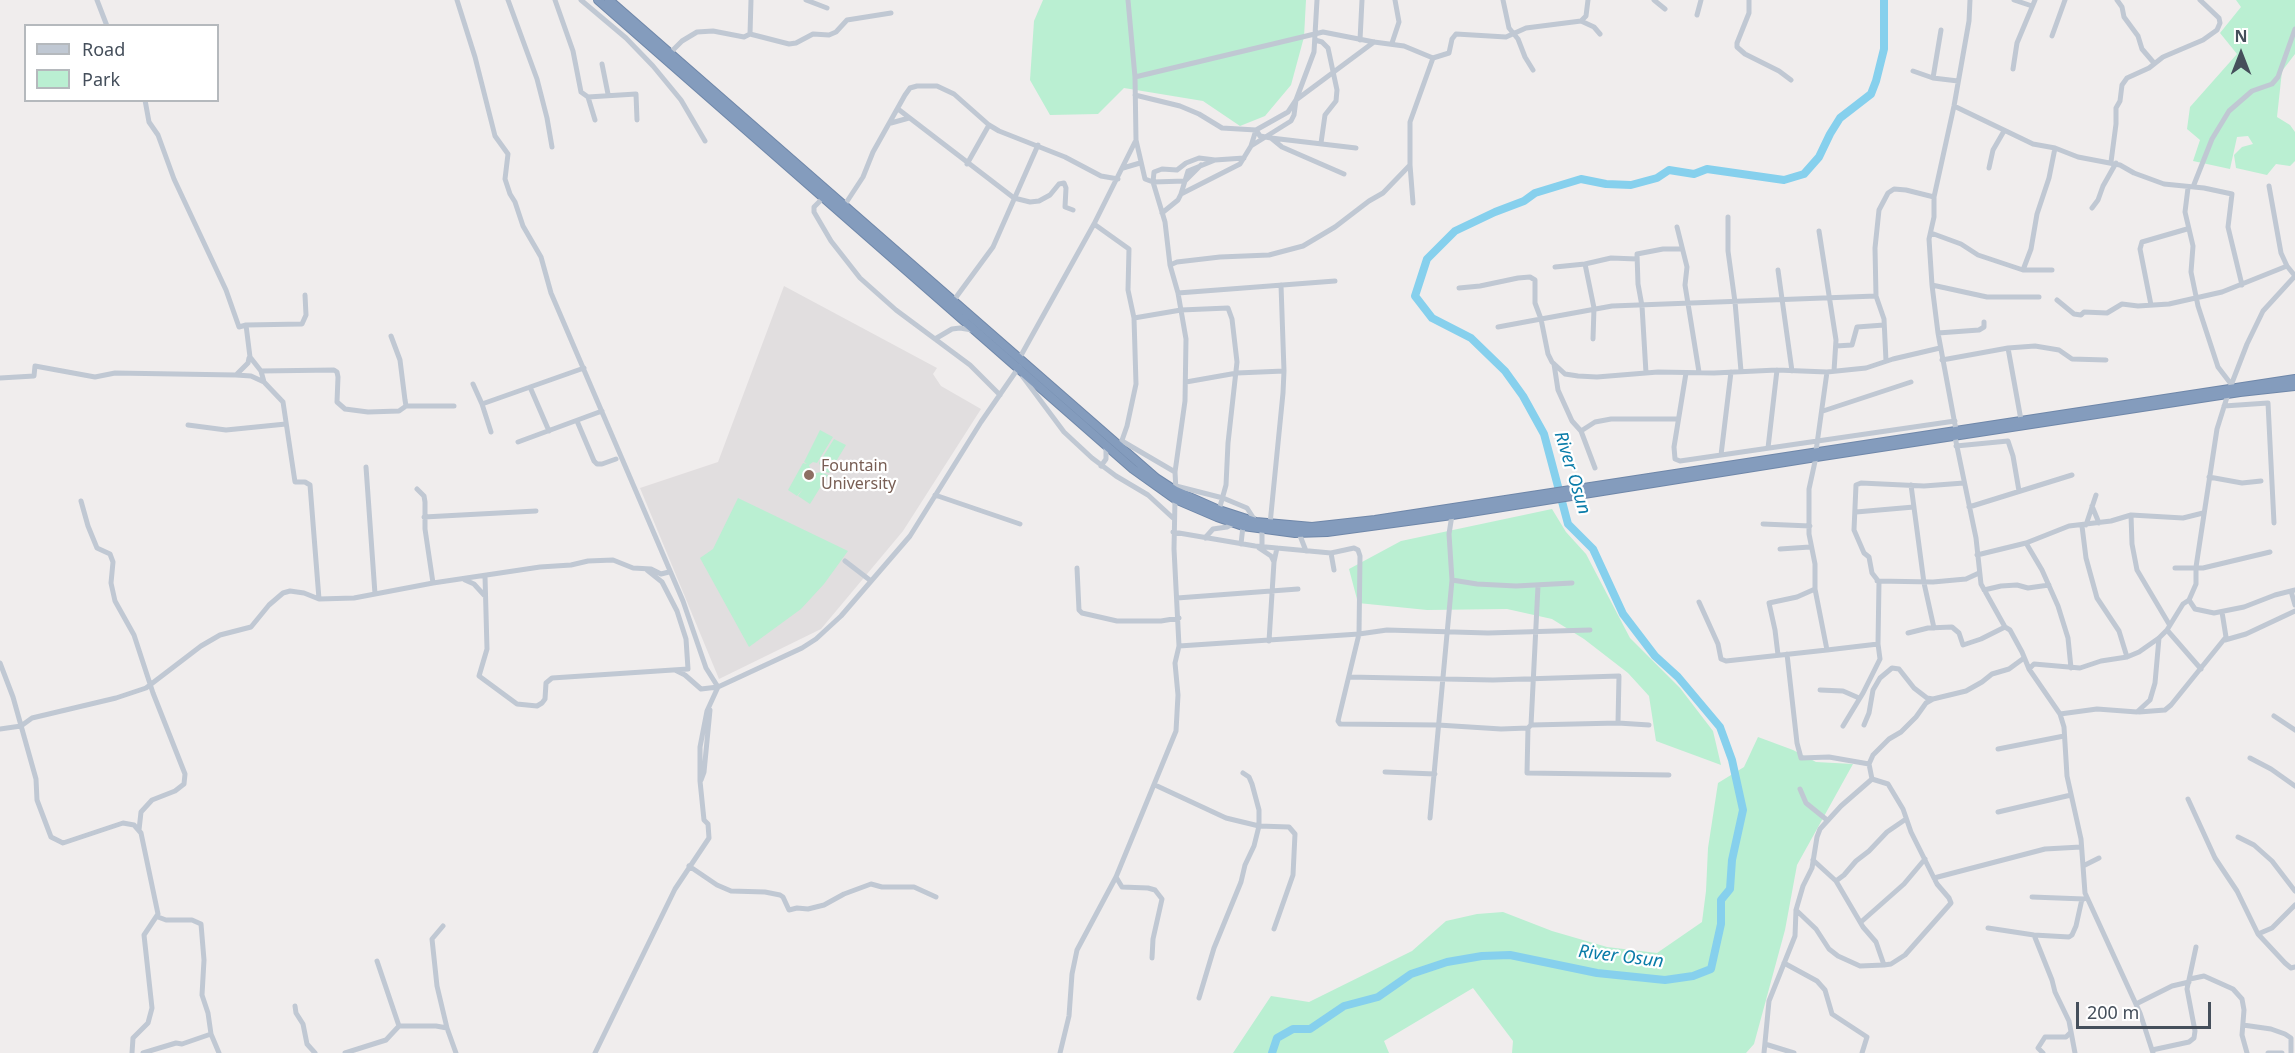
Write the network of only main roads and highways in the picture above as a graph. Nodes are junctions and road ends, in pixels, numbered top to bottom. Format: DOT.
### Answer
graph roads {
  1 [pos="598,0"];
  2 [pos="609,0"];
  3 [pos="1018,366"];
  4 [pos="2295,380"];
  5 [pos="2295,386"];
  6 [pos="2229,389"];
  7 [pos="1955,433"];
  8 [pos="1175,492"];
  9 [pos="1521,501"];
  10 [pos="1218,514"];
  1 -- 3 [label="highway"];
  2 -- 3 [label="highway"];
  3 -- 8 [label="highway"];
  3 -- 8 [label="highway"];
  4 -- 6 [label="highway"];
  5 -- 6 [label="highway"];
  6 -- 7 [label="highway"];
  6 -- 7 [label="highway"];
  7 -- 9 [label="highway"];
  8 -- 10 [label="highway"];
  9 -- 10 [label="highway"];
  9 -- 10 [label="highway"];
}
